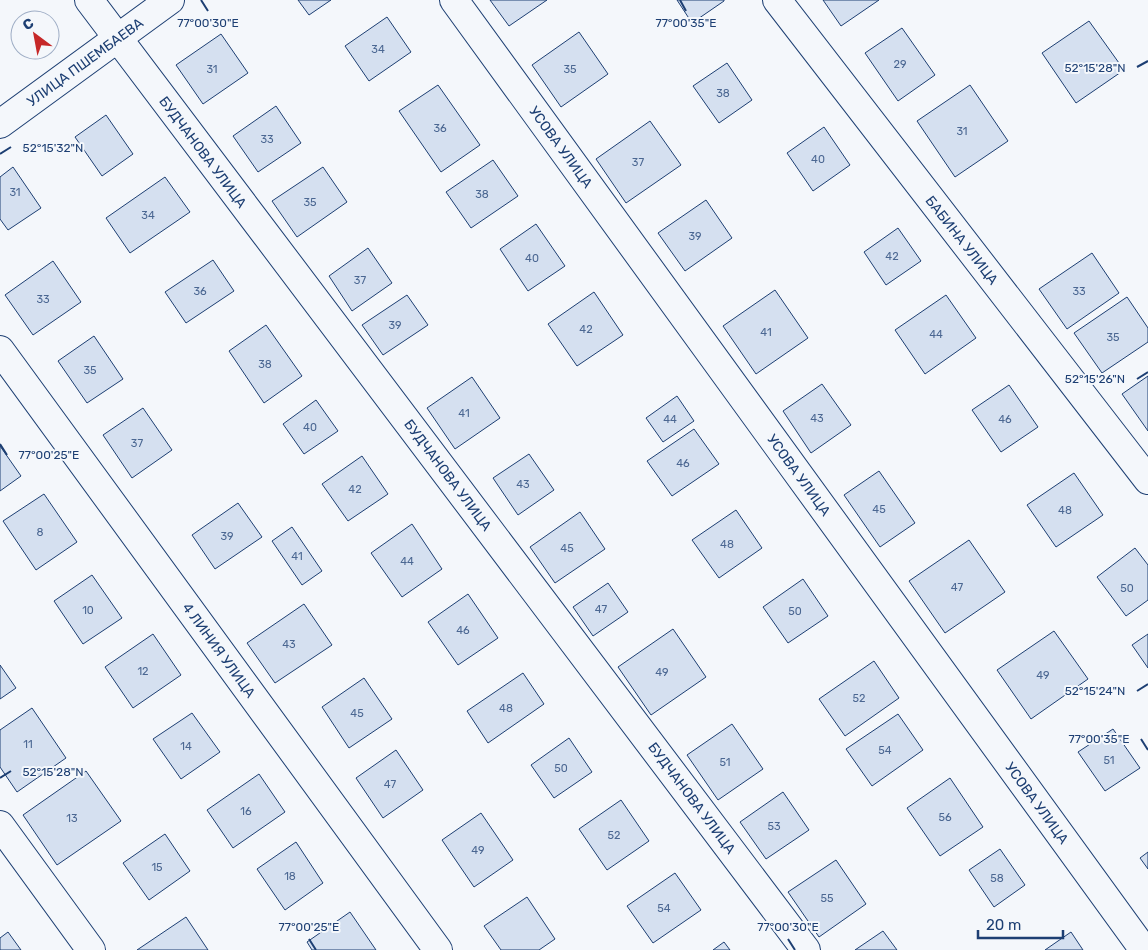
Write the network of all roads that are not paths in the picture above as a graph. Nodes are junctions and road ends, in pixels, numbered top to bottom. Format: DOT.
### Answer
graph roads {
  1 [pos="89,0"];
  2 [pos="170,0"];
  3 [pos="454,0"];
  4 [pos="777,0"];
  5 [pos="118,38"];
  6 [pos="0,124"];
  7 [pos="0,350"];
  8 [pos="1148,480"];
  9 [pos="0,825"];
  10 [pos="91,950"];
  11 [pos="438,950"];
  12 [pos="806,950"];
  13 [pos="1144,950"];
  1 -- 5 [label="street, БУДЧАНОВА УЛИЦА"];
  2 -- 5 [label="street, УЛИЦА ПШЕМБАЕВА"];
  3 -- 13 [label="street, УСОВА УЛИЦА"];
  4 -- 8 [label="street, БАБИНА УЛИЦА"];
  5 -- 6 [label="street, УЛИЦА ПШЕМБАЕВА"];
  5 -- 12 [label="street, БУДЧАНОВА УЛИЦА"];
  7 -- 11 [label="street, 4 ЛИНИЯ УЛИЦА"];
  9 -- 10 [label="street"];
}
